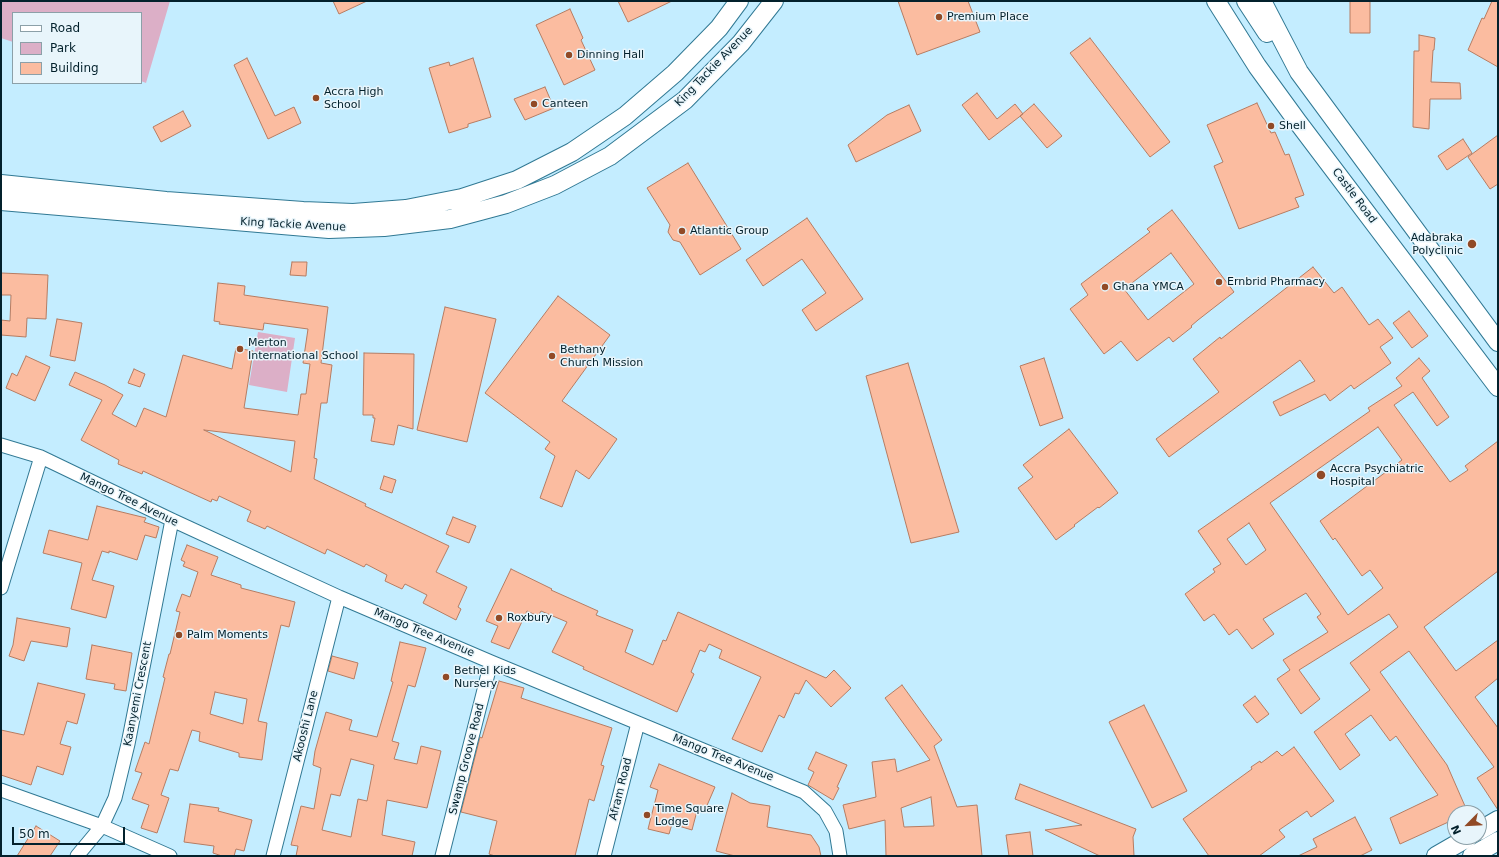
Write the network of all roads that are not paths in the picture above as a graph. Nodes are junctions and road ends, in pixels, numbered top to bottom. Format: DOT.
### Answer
graph roads {
  1 [pos="739,1"];
  2 [pos="774,1"];
  3 [pos="1216,1"];
  4 [pos="1246,1"];
  5 [pos="1262,1"];
  6 [pos="1299,72"];
  7 [pos="1,184"];
  8 [pos="1,201"];
  9 [pos="1498,342"];
  10 [pos="1498,387"];
  11 [pos="1,445"];
  12 [pos="41,457"];
  13 [pos="172,520"];
  14 [pos="1,588"];
  15 [pos="338,597"];
  16 [pos="491,662"];
  17 [pos="638,723"];
  18 [pos="1,790"];
  19 [pos="1498,820"];
  20 [pos="102,826"];
  21 [pos="1487,826"];
  22 [pos="1498,841"];
  23 [pos="1455,845"];
  24 [pos="77,856"];
  25 [pos="170,856"];
  26 [pos="273,856"];
  27 [pos="442,856"];
  28 [pos="604,856"];
  29 [pos="840,856"];
  30 [pos="1436,856"];
  31 [pos="1472,856"];
  1 -- 7 [label="main road, King Tackie Avenue"];
  2 -- 8 [label="main road, King Tackie Avenue"];
  3 -- 10 [label="main road, Castle Road"];
  4 -- 6 [label="main road"];
  5 -- 6 [label="main road"];
  6 -- 9 [label="main road"];
  11 -- 12 [label="street, Mango Tree Avenue"];
  12 -- 13 [label="street, Mango Tree Avenue"];
  12 -- 14 [label="street"];
  13 -- 15 [label="street, Mango Tree Avenue"];
  13 -- 20 [label="street, Kaanyemi Crescent"];
  15 -- 16 [label="street, Mango Tree Avenue"];
  15 -- 26 [label="street, Akooshi Lane"];
  16 -- 17 [label="street, Mango Tree Avenue"];
  16 -- 27 [label="street, Swamp Groove Road"];
  17 -- 28 [label="street, Afram Road"];
  17 -- 29 [label="street, Mango Tree Avenue"];
  18 -- 20 [label="street"];
  19 -- 21 [label="main road"];
  20 -- 24 [label="street, Kaanyemi Crescent"];
  20 -- 25 [label="street"];
  22 -- 31 [label="main road"];
  23 -- 30 [label="main road"];
}
